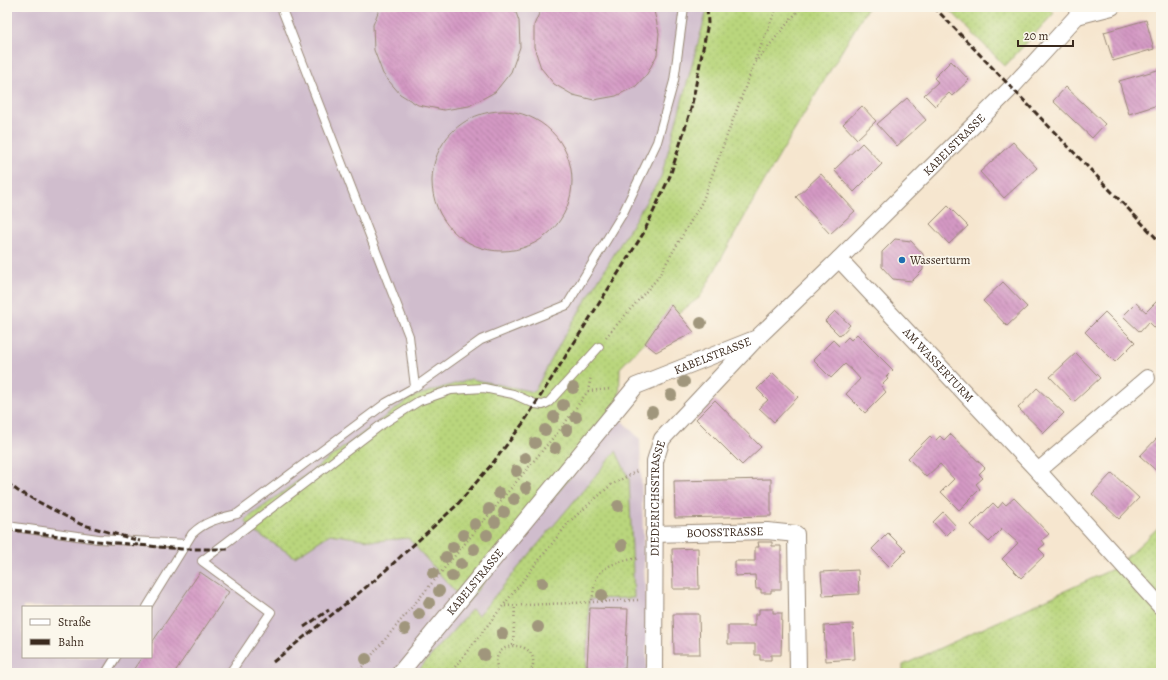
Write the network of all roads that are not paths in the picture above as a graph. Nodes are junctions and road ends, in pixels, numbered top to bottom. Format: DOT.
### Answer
graph roads {
  1 [pos="281,7"];
  2 [pos="684,7"];
  3 [pos="1112,7"];
  4 [pos="1073,11"];
  5 [pos="839,259"];
  6 [pos="757,338"];
  7 [pos="598,347"];
  8 [pos="1147,378"];
  9 [pos="415,387"];
  10 [pos="1038,471"];
  11 [pos="7,526"];
  12 [pos="654,534"];
  13 [pos="186,544"];
  14 [pos="148,606"];
  15 [pos="1161,607"];
  16 [pos="115,658"];
  17 [pos="106,673"];
  18 [pos="230,673"];
  19 [pos="400,673"];
  20 [pos="654,673"];
  21 [pos="798,673"];
  1 -- 9 [label="lane"];
  2 -- 9 [label="lane"];
  3 -- 4 [label="street"];
  4 -- 5 [label="street, KABELSTRASSE"];
  5 -- 6 [label="street, KABELSTRASSE"];
  5 -- 10 [label="street, AM WASSERTURM"];
  6 -- 12 [label="street, DIEDERICHSSTRASSE"];
  6 -- 19 [label="street, KABELSTRASSE"];
  7 -- 18 [label="lane"];
  8 -- 10 [label="street"];
  9 -- 13 [label="lane"];
  10 -- 15 [label="street, AM WASSERTURM"];
  11 -- 13 [label="lane"];
  12 -- 20 [label="street, DIEDERICHSSTRASSE"];
  12 -- 21 [label="street, BOOSSTRASSE"];
  13 -- 14 [label="lane"];
  16 -- 17 [label="lane"];
}
